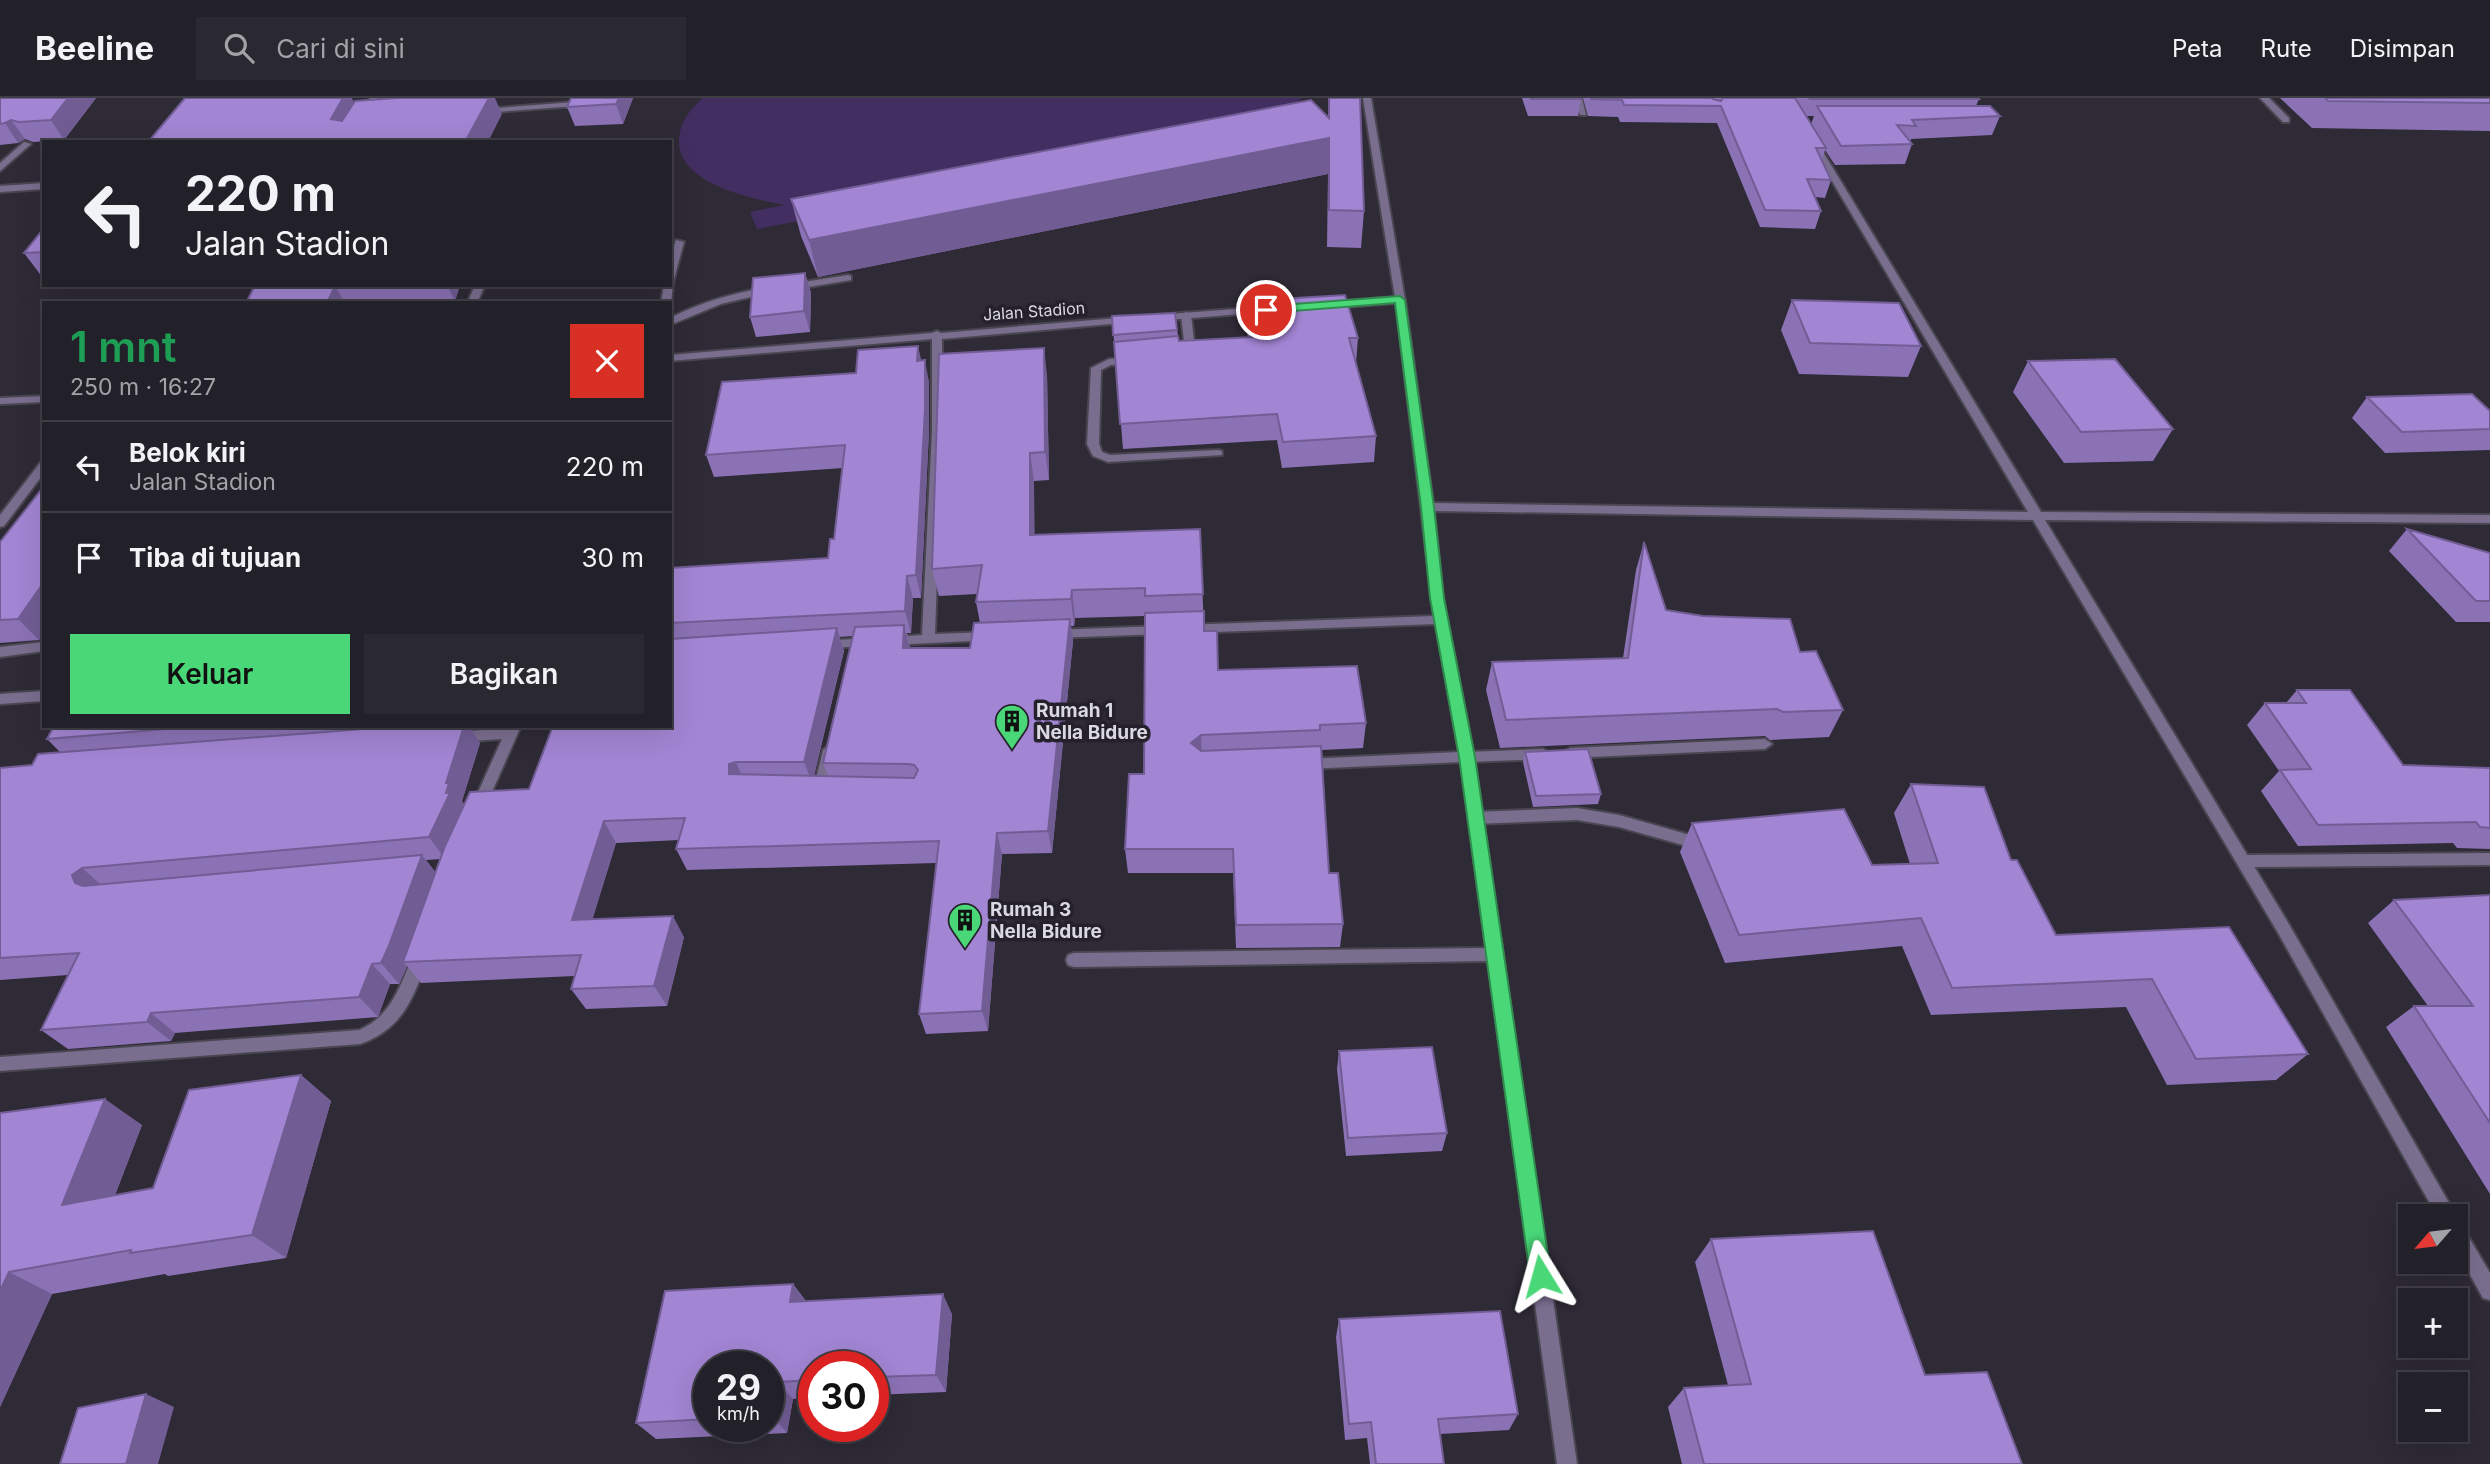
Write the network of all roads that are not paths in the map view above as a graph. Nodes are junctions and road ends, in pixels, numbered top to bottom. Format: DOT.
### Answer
graph roads {
  1 [pos="374,98"];
  2 [pos="1367,98"];
  3 [pos="1578,98"];
  4 [pos="2264,98"];
  5 [pos="596,102"];
  6 [pos="472,112"];
  7 [pos="1583,113"];
  8 [pos="376,119"];
  9 [pos="362,120"];
  10 [pos="2287,120"];
  11 [pos="1807,132"];
  12 [pos="351,140"];
  13 [pos="27,144"];
  14 [pos="0,168"];
  15 [pos="42,186"];
  16 [pos="0,189"];
  17 [pos="679,242"];
  18 [pos="672,274"];
  19 [pos="848,278"];
  20 [pos="1400,300"];
  21 [pos="1319,306"];
  22 [pos="1279,309"];
  23 [pos="1186,316"];
  24 [pos="1149,318"];
  25 [pos="1137,319"];
  26 [pos="672,321"];
  27 [pos="937,334"];
  28 [pos="672,358"];
  29 [pos="1174,359"];
  30 [pos="1148,360"];
  31 [pos="42,399"];
  32 [pos="0,401"];
  33 [pos="1218,453"];
  34 [pos="42,468"];
  35 [pos="1428,507"];
  36 [pos="2035,516"];
  37 [pos="2490,519"];
  38 [pos="0,523"];
  39 [pos="1440,620"];
  40 [pos="1039,635"];
  41 [pos="997,636"];
  42 [pos="928,639"];
  43 [pos="42,646"];
  44 [pos="802,646"];
  45 [pos="0,652"];
  46 [pos="42,696"];
  47 [pos="0,699"];
  48 [pos="513,730"];
  49 [pos="833,737"];
  50 [pos="442,738"];
  51 [pos="1765,744"];
  52 [pos="1467,757"];
  53 [pos="1286,765"];
  54 [pos="821,791"];
  55 [pos="474,818"];
  56 [pos="1475,818"];
  57 [pos="1690,841"];
  58 [pos="2490,859"];
  59 [pos="2244,862"];
  60 [pos="425,943"];
  61 [pos="1494,954"];
  62 [pos="1074,960"];
  63 [pos="0,1064"];
  64 [pos="2441,1204"];
  65 [pos="2468,1253"];
  66 [pos="2490,1291"];
  67 [pos="1567,1464"];
  1 -- 9 [label="street"];
  2 -- 20 [label="street"];
  3 -- 7 [label="street"];
  4 -- 10 [label="street"];
  5 -- 6 [label="street"];
  8 -- 9 [label="street"];
  9 -- 12 [label="street"];
  11 -- 36 [label="street"];
  13 -- 14 [label="street"];
  15 -- 16 [label="street"];
  17 -- 18 [label="street"];
  19 -- 26 [label="street"];
  20 -- 21 [label="street"];
  20 -- 35 [label="street"];
  22 -- 23 [label="street"];
  23 -- 24 [label="street"];
  23 -- 29 [label="street"];
  25 -- 27 [label="street, Jalan Stadion"];
  27 -- 28 [label="street, Jalan Stadion"];
  27 -- 42 [label="street"];
  30 -- 33 [label="street"];
  31 -- 32 [label="street"];
  34 -- 38 [label="street"];
  35 -- 36 [label="street"];
  35 -- 39 [label="street"];
  36 -- 37 [label="street"];
  36 -- 59 [label="street"];
  39 -- 40 [label="street"];
  39 -- 52 [label="street"];
  41 -- 42 [label="street"];
  42 -- 44 [label="street"];
  43 -- 45 [label="street"];
  46 -- 47 [label="street"];
  48 -- 50 [label="street"];
  48 -- 55 [label="street"];
  49 -- 54 [label="street"];
  51 -- 52 [label="street"];
  52 -- 53 [label="street"];
  52 -- 56 [label="street"];
  56 -- 57 [label="street"];
  56 -- 61 [label="street"];
  58 -- 59 [label="street"];
  59 -- 64 [label="street"];
  60 -- 63 [label="street"];
  61 -- 62 [label="street"];
  61 -- 67 [label="street"];
  65 -- 66 [label="street"];
}
